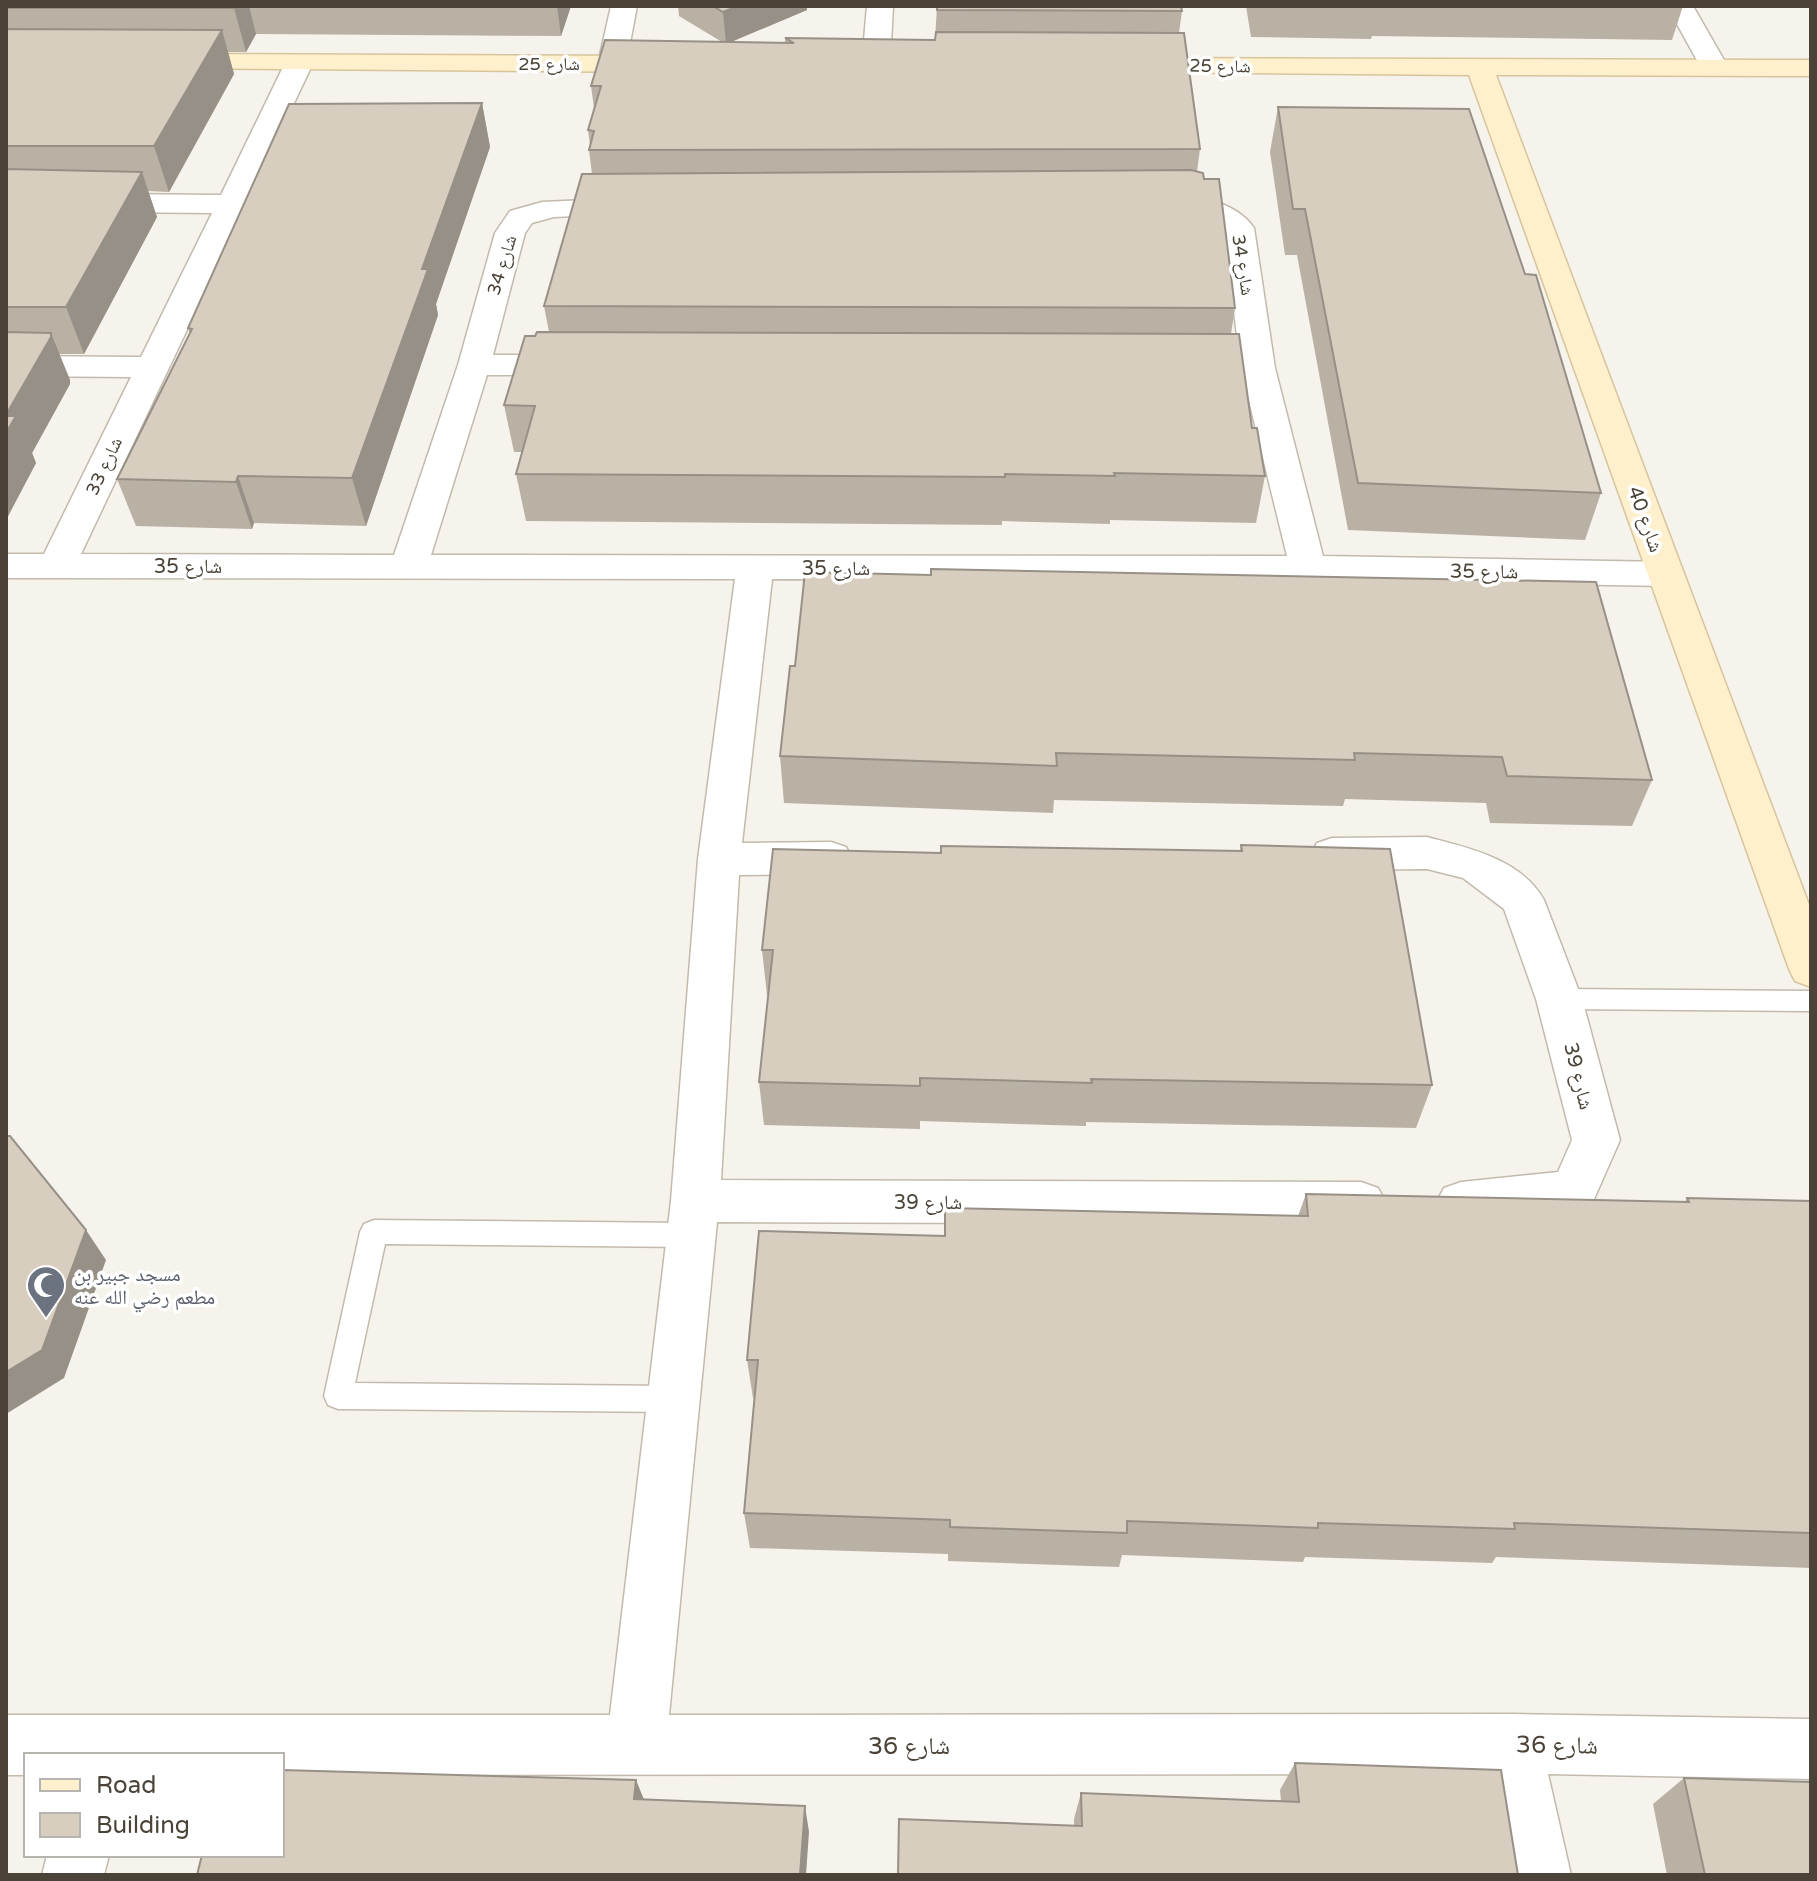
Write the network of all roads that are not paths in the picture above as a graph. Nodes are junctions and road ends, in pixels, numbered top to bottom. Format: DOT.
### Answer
graph roads {
  1 [pos="624,6"];
  2 [pos="880,6"];
  3 [pos="1680,6"];
  4 [pos="145,62"];
  5 [pos="299,63"];
  6 [pos="845,63"];
  7 [pos="876,63"];
  8 [pos="612,64"];
  9 [pos="690,64"];
  10 [pos="908,64"];
  11 [pos="1099,65"];
  12 [pos="1714,67"];
  13 [pos="1811,68"];
  14 [pos="1480,69"];
  15 [pos="6,202"];
  16 [pos="229,204"];
  17 [pos="1139,204"];
  18 [pos="664,207"];
  19 [pos="474,365"];
  20 [pos="599,365"];
  21 [pos="6,366"];
  22 [pos="150,367"];
  23 [pos="6,566"];
  24 [pos="57,566"];
  25 [pos="409,566"];
  26 [pos="1308,568"];
  27 [pos="755,569"];
  28 [pos="1666,574"];
  29 [pos="1301,854"];
  30 [pos="876,858"];
  31 [pos="719,859"];
  32 [pos="1811,969"];
  33 [pos="1559,999"];
  34 [pos="1811,1001"];
  35 [pos="693,1218"];
  36 [pos="674,1399"];
  37 [pos="1512,1744"];
  38 [pos="6,1745"];
  39 [pos="636,1747"];
  40 [pos="1811,1749"];
  41 [pos="107,1750"];
  42 [pos="1540,1875"];
  1 -- 8 [label="street"];
  2 -- 7 [label="street"];
  3 -- 12 [label="street"];
  4 -- 5 [label="street, شارع 25"];
  5 -- 8 [label="street, شارع 25"];
  5 -- 16 [label="street, شارع 33"];
  6 -- 7 [label="street"];
  7 -- 10 [label="street"];
  8 -- 9 [label="street, شارع 25"];
  11 -- 14 [label="street, شارع 25"];
  12 -- 13 [label="street, شارع 25"];
  12 -- 14 [label="street, شارع 25"];
  14 -- 28 [label="street, شارع 40"];
  15 -- 16 [label="street"];
  16 -- 22 [label="street, شارع 33"];
  17 -- 26 [label="street, شارع 34"];
  18 -- 19 [label="street, شارع 34"];
  19 -- 20 [label="street"];
  19 -- 25 [label="street, شارع 34"];
  21 -- 22 [label="street"];
  22 -- 24 [label="street, شارع 33"];
  23 -- 24 [label="street, شارع 35"];
  24 -- 25 [label="street, شارع 35"];
  25 -- 27 [label="street, شارع 35"];
  26 -- 27 [label="street, شارع 35"];
  26 -- 28 [label="street, شارع 35"];
  27 -- 31 [label="street"];
  28 -- 32 [label="street, شارع 40"];
  29 -- 33 [label="street, شارع 39"];
  30 -- 31 [label="street"];
  31 -- 35 [label="street"];
  33 -- 34 [label="lane"];
  33 -- 35 [label="street, شارع 39"];
  35 -- 36 [label="street"];
  35 -- 36 [label="lane"];
  36 -- 39 [label="street"];
  37 -- 39 [label="street, شارع 36"];
  37 -- 40 [label="street, شارع 36"];
  37 -- 42 [label="street"];
  38 -- 41 [label="street, شارع 36"];
  39 -- 41 [label="street, شارع 36"];
}
